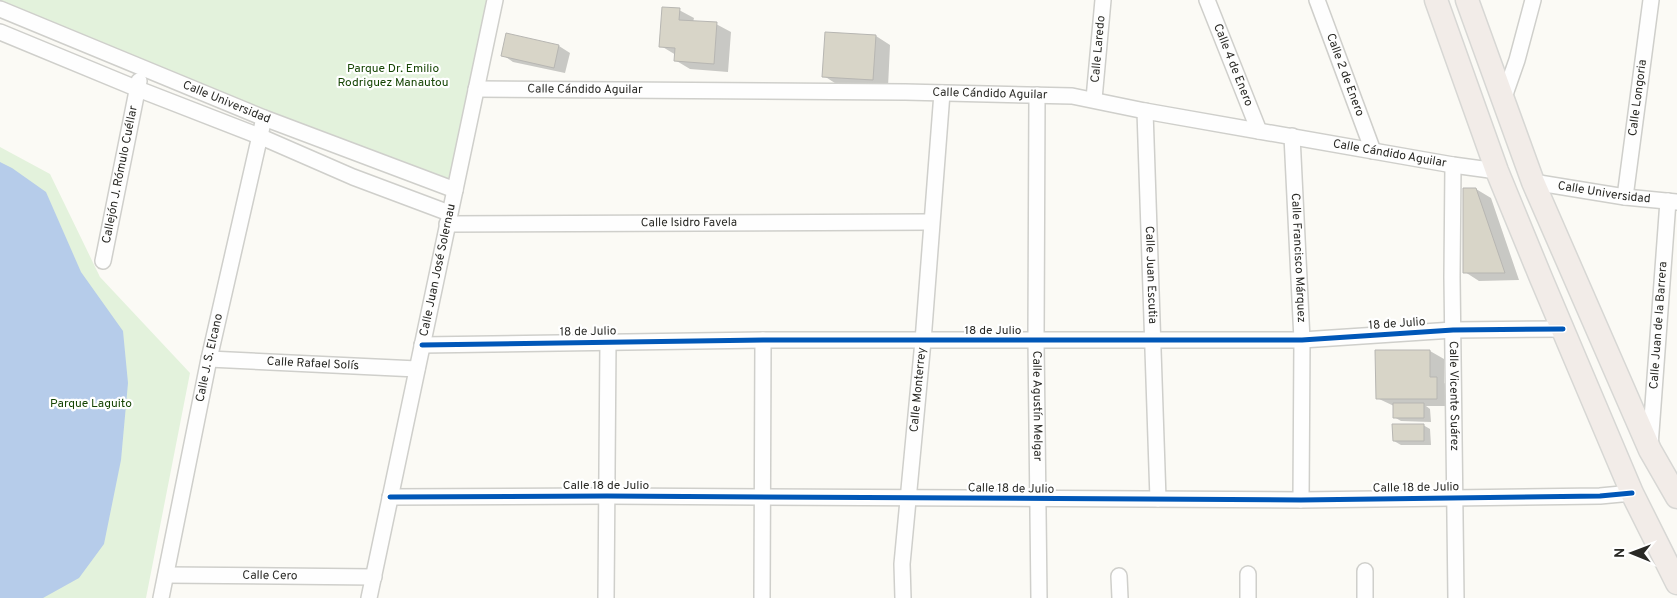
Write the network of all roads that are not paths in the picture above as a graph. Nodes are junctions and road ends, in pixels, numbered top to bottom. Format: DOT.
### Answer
graph roads {
  1 [pos="495,0"];
  2 [pos="1104,0"];
  3 [pos="1207,0"];
  4 [pos="1316,0"];
  5 [pos="1436,0"];
  6 [pos="1466,0"];
  7 [pos="1532,0"];
  8 [pos="1651,0"];
  9 [pos="0,9"];
  10 [pos="0,32"];
  11 [pos="142,69"];
  12 [pos="138,89"];
  13 [pos="476,89"];
  14 [pos="942,93"];
  15 [pos="1037,95"];
  16 [pos="1094,99"];
  17 [pos="1503,100"];
  18 [pos="1146,111"];
  19 [pos="264,118"];
  20 [pos="1259,131"];
  21 [pos="259,136"];
  22 [pos="1292,136"];
  23 [pos="1372,150"];
  24 [pos="1453,166"];
  25 [pos="1497,170"];
  26 [pos="1533,182"];
  27 [pos="455,190"];
  28 [pos="1625,197"];
  29 [pos="1673,201"];
  30 [pos="448,219"];
  31 [pos="931,222"];
  32 [pos="103,260"];
  33 [pos="1563,329"];
  34 [pos="1453,330"];
  35 [pos="763,340"];
  36 [pos="1036,340"];
  37 [pos="1153,340"];
  38 [pos="1302,340"];
  39 [pos="923,341"];
  40 [pos="608,342"];
  41 [pos="422,345"];
  42 [pos="209,359"];
  43 [pos="417,369"];
  44 [pos="1650,450"];
  45 [pos="1632,493"];
  46 [pos="607,496"];
  47 [pos="762,496"];
  48 [pos="390,497"];
  49 [pos="909,497"];
  50 [pos="1677,497"];
  51 [pos="1454,498"];
  52 [pos="1158,499"];
  53 [pos="1038,500"];
  54 [pos="1301,500"];
  55 [pos="1365,571"];
  56 [pos="1248,574"];
  57 [pos="166,575"];
  58 [pos="1119,576"];
  59 [pos="374,577"];
  60 [pos="1677,583"];
  61 [pos="161,598"];
  62 [pos="369,598"];
  63 [pos="606,598"];
  64 [pos="762,598"];
  65 [pos="903,598"];
  66 [pos="1039,598"];
  67 [pos="1120,598"];
  68 [pos="1248,598"];
  69 [pos="1365,598"];
  70 [pos="1456,598"];
  1 -- 13 [label="street, Calle Juan José Solernau"];
  2 -- 16 [label="street, Calle Laredo"];
  3 -- 20 [label="street, Calle 4 de Enero"];
  4 -- 23 [label="street, Calle 2 de Enero"];
  5 -- 25 [label="highway"];
  6 -- 17 [label="highway"];
  7 -- 17 [label="street"];
  8 -- 28 [label="street, Calle Longoria"];
  9 -- 11 [label="street, Calle Universidad"];
  10 -- 12 [label="street, Calle Universidad"];
  11 -- 12 [label="street, Callejón J. Rómulo Cuéllar"];
  11 -- 19 [label="street, Calle Universidad"];
  12 -- 21 [label="street, Calle Universidad"];
  12 -- 32 [label="street, Callejón J. Rómulo Cuéllar"];
  13 -- 14 [label="street, Calle Cándido Aguilar"];
  13 -- 27 [label="street, Calle Juan José Solernau"];
  14 -- 15 [label="street, Calle Cándido Aguilar"];
  14 -- 31 [label="street, Calle Monterrey"];
  15 -- 16 [label="street, Calle Cándido Aguilar"];
  15 -- 36 [label="street, Calle Agustín Melgar"];
  16 -- 18 [label="street, Calle Cándido Aguilar"];
  17 -- 26 [label="highway"];
  18 -- 20 [label="street, Calle Cándido Aguilar"];
  18 -- 37 [label="street, Calle Juan Escutia"];
  19 -- 21 [label="street, Calle J. S. Elcano"];
  19 -- 27 [label="street, Calle Universidad"];
  20 -- 22 [label="street, Calle Cándido Aguilar"];
  21 -- 30 [label="street, Calle Universidad"];
  21 -- 42 [label="street, Calle J. S. Elcano"];
  22 -- 23 [label="street, Calle Cándido Aguilar"];
  22 -- 38 [label="street, Calle Francisco Márquez"];
  23 -- 24 [label="street, Calle Cándido Aguilar"];
  24 -- 25 [label="street, Calle Cándido Aguilar"];
  24 -- 34 [label="street, Calle Vicente Suárez"];
  25 -- 33 [label="highway"];
  26 -- 28 [label="street, Calle Universidad"];
  26 -- 44 [label="highway"];
  27 -- 30 [label="street, Calle Juan José Solernau"];
  28 -- 29 [label="street, Calle Universidad"];
  29 -- 44 [label="street, Calle Juan de la Barrera"];
  30 -- 31 [label="street, Calle Isidro Favela"];
  30 -- 41 [label="street, Calle Juan José Solernau"];
  31 -- 39 [label="street, Calle Monterrey"];
  33 -- 34 [label="street, 18 de Julio"];
  33 -- 45 [label="highway"];
  34 -- 38 [label="street, 18 de Julio"];
  34 -- 51 [label="street, Calle Vicente Suárez"];
  35 -- 39 [label="street, 18 de Julio"];
  35 -- 40 [label="street, 18 de Julio"];
  35 -- 47 [label="street"];
  36 -- 37 [label="street, 18 de Julio"];
  36 -- 39 [label="street, 18 de Julio"];
  36 -- 53 [label="street, Calle Agustín Melgar"];
  37 -- 38 [label="street, 18 de Julio"];
  37 -- 52 [label="street, Calle Juan Escutia"];
  38 -- 54 [label="street, Calle Francisco Márquez"];
  39 -- 49 [label="street, Calle Monterrey"];
  40 -- 41 [label="street, 18 de Julio"];
  40 -- 46 [label="street"];
  41 -- 43 [label="street, Calle Juan José Solernau"];
  42 -- 43 [label="street, Calle Rafael Solís"];
  42 -- 57 [label="street, Calle J. S. Elcano"];
  43 -- 48 [label="street, Calle Juan José Solernau"];
  44 -- 50 [label="highway"];
  45 -- 51 [label="street, Calle 18 de Julio"];
  45 -- 60 [label="highway"];
  46 -- 47 [label="street, Calle 18 de Julio"];
  46 -- 48 [label="street, Calle 18 de Julio"];
  46 -- 63 [label="street"];
  47 -- 49 [label="street, Calle 18 de Julio"];
  47 -- 64 [label="street"];
  48 -- 59 [label="street, Calle Juan José Solernau"];
  49 -- 53 [label="street, Calle 18 de Julio"];
  49 -- 65 [label="street, Calle Monterrey"];
  51 -- 54 [label="street, Calle 18 de Julio"];
  51 -- 70 [label="street, Calle Vicente Suárez"];
  52 -- 53 [label="street, Calle 18 de Julio"];
  52 -- 54 [label="street, Calle 18 de Julio"];
  53 -- 66 [label="street, Calle Agustín Melgar"];
  55 -- 69 [label="street"];
  56 -- 68 [label="street"];
  57 -- 59 [label="street, Calle Cero"];
  57 -- 61 [label="street, Calle J. S. Elcano"];
  58 -- 67 [label="street"];
  59 -- 62 [label="street, Calle Juan José Solernau"];
}
